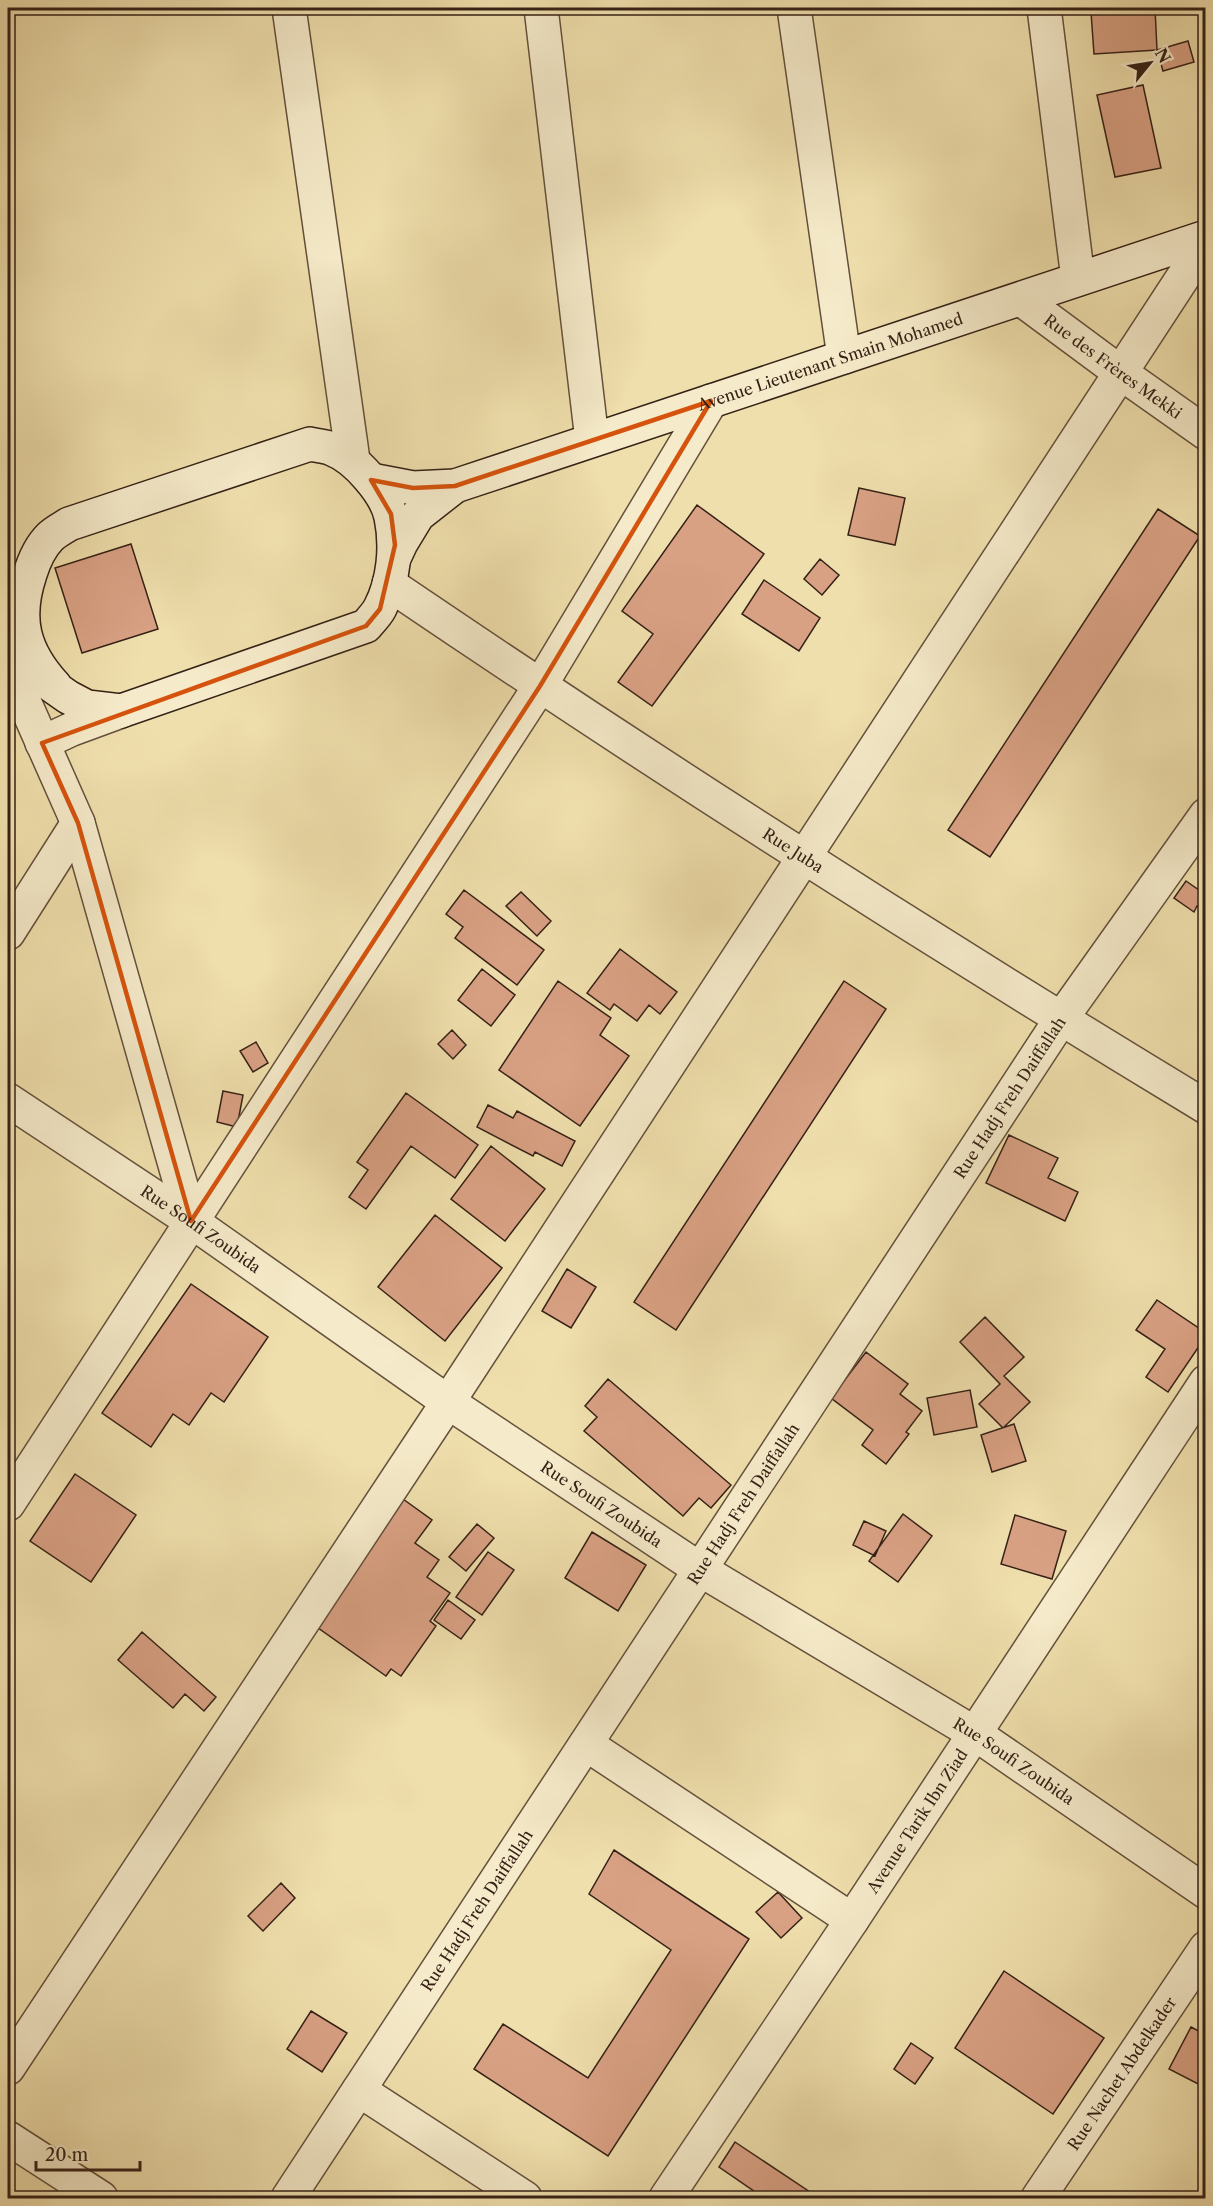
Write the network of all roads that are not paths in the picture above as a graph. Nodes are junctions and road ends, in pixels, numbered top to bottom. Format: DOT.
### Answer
graph roads {
  1 [pos="289,8"];
  2 [pos="541,8"];
  3 [pos="794,8"];
  4 [pos="1044,8"];
  5 [pos="1206,237"];
  6 [pos="1206,242"];
  7 [pos="1078,279"];
  8 [pos="1021,299"];
  9 [pos="844,357"];
  10 [pos="1121,373"];
  11 [pos="711,401"];
  12 [pos="1206,433"];
  13 [pos="592,440"];
  14 [pos="362,470"];
  15 [pos="455,486"];
  16 [pos="391,573"];
  17 [pos="17,596"];
  18 [pos="8,655"];
  19 [pos="8,665"];
  20 [pos="55,686"];
  21 [pos="540,687"];
  22 [pos="121,711"];
  23 [pos="42,743"];
  24 [pos="1206,815"];
  25 [pos="78,823"];
  26 [pos="806,856"];
  27 [pos="8,933"];
  28 [pos="1061,1019"];
  29 [pos="8,1101"];
  30 [pos="1206,1107"];
  31 [pos="191,1221"];
  32 [pos="1206,1382"];
  33 [pos="448,1402"];
  34 [pos="8,1504"];
  35 [pos="701,1570"];
  36 [pos="974,1733"];
  37 [pos="586,1744"];
  38 [pos="1206,1892"];
  39 [pos="852,1920"];
  40 [pos="1206,1948"];
  41 [pos="8,2068"];
  42 [pos="359,2090"];
  43 [pos="8,2138"];
  44 [pos="101,2199"];
  45 [pos="288,2199"];
  46 [pos="525,2199"];
  47 [pos="666,2199"];
  48 [pos="1038,2199"];
  1 -- 14 [label="street"];
  2 -- 13 [label="street"];
  3 -- 9 [label="street"];
  4 -- 7 [label="street"];
  5 -- 7 [label="street, Avenue Lieutenant Smain Mohamed"];
  6 -- 10 [label="street"];
  7 -- 8 [label="street, Avenue Lieutenant Smain Mohamed"];
  8 -- 9 [label="street, Avenue Lieutenant Smain Mohamed"];
  8 -- 10 [label="street, Rue des Frères Mekki"];
  9 -- 11 [label="street, Avenue Lieutenant Smain Mohamed"];
  10 -- 12 [label="street, Rue des Frères Mekki"];
  10 -- 26 [label="street"];
  11 -- 13 [label="street, Avenue Lieutenant Smain Mohamed"];
  11 -- 21 [label="street"];
  13 -- 15 [label="street, Avenue Lieutenant Smain Mohamed"];
  14 -- 15 [label="street"];
  14 -- 16 [label="street"];
  14 -- 17 [label="street"];
  15 -- 16 [label="street"];
  16 -- 21 [label="street, Rue Juba"];
  16 -- 22 [label="street"];
  17 -- 20 [label="street"];
  18 -- 20 [label="street"];
  19 -- 23 [label="street"];
  20 -- 22 [label="street"];
  21 -- 26 [label="street, Rue Juba"];
  21 -- 31 [label="street"];
  22 -- 23 [label="street"];
  23 -- 25 [label="street"];
  24 -- 28 [label="street, Rue Hadj Freh Daiffallah"];
  25 -- 27 [label="street"];
  25 -- 31 [label="street"];
  26 -- 28 [label="street, Rue Juba"];
  26 -- 33 [label="street"];
  28 -- 30 [label="street, Rue Juba"];
  28 -- 35 [label="street, Rue Hadj Freh Daiffallah"];
  29 -- 31 [label="street, Rue Soufi Zoubida"];
  31 -- 33 [label="street, Rue Soufi Zoubida"];
  31 -- 34 [label="street"];
  32 -- 36 [label="street, Avenue Tarik Ibn Ziad"];
  33 -- 35 [label="street, Rue Soufi Zoubida"];
  33 -- 41 [label="street"];
  35 -- 36 [label="street, Rue Soufi Zoubida"];
  35 -- 37 [label="street, Rue Hadj Freh Daiffallah"];
  36 -- 38 [label="street, Rue Soufi Zoubida"];
  36 -- 39 [label="street, Avenue Tarik Ibn Ziad"];
  37 -- 39 [label="street"];
  37 -- 42 [label="street, Rue Hadj Freh Daiffallah"];
  39 -- 47 [label="street, Avenue Tarik Ibn Ziad"];
  40 -- 48 [label="street, Rue Nachet Abdelkader"];
  42 -- 45 [label="street, Rue Hadj Freh Daiffallah"];
  42 -- 46 [label="street"];
  43 -- 44 [label="street"];
}
